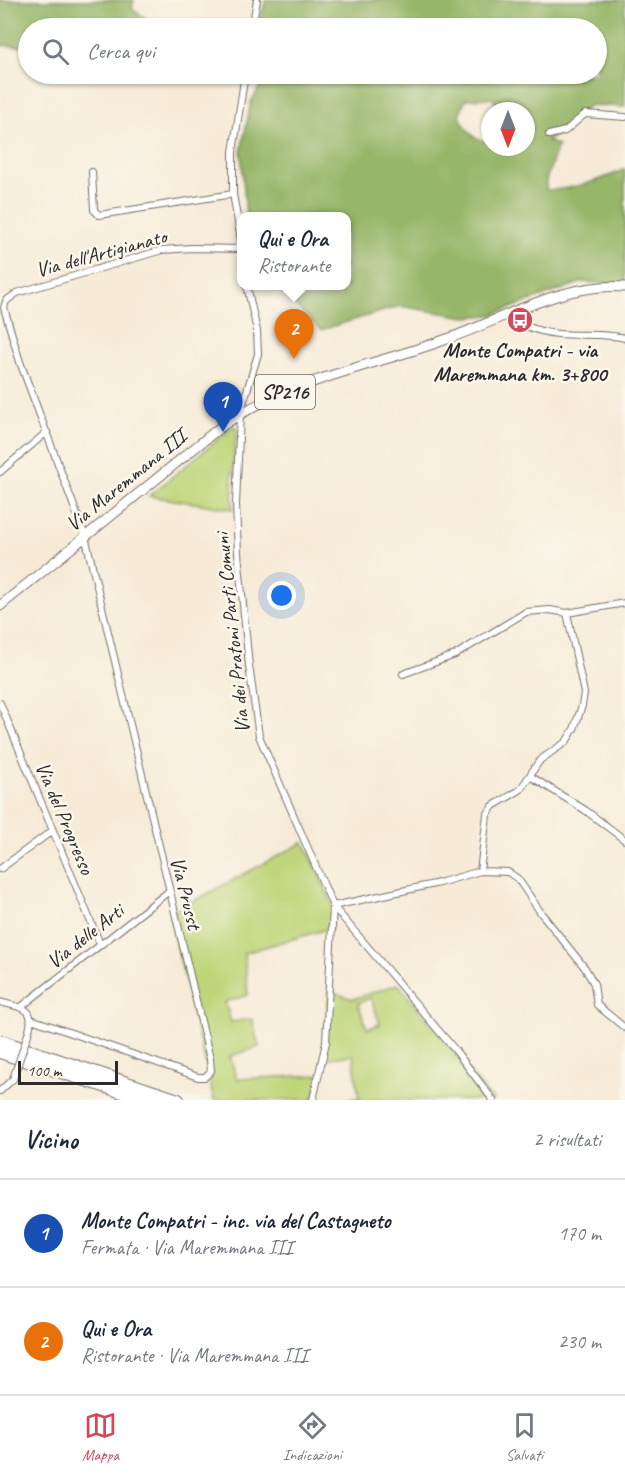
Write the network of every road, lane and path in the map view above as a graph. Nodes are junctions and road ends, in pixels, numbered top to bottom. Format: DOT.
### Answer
graph roads {
  1 [pos="257,0"];
  2 [pos="254,18"];
  3 [pos="243,84"];
  4 [pos="625,117"];
  5 [pos="549,135"];
  6 [pos="92,172"];
  7 [pos="234,194"];
  8 [pos="237,214"];
  9 [pos="237,248"];
  10 [pos="625,287"];
  11 [pos="248,290"];
  12 [pos="509,314"];
  13 [pos="625,338"];
  14 [pos="240,414"];
  15 [pos="47,432"];
  16 [pos="0,472"];
  17 [pos="85,536"];
  18 [pos="625,603"];
  19 [pos="0,606"];
  20 [pos="567,614"];
  21 [pos="403,674"];
  22 [pos="0,704"];
  23 [pos="530,776"];
  24 [pos="52,831"];
  25 [pos="625,840"];
  26 [pos="0,869"];
  27 [pos="480,871"];
  28 [pos="168,892"];
  29 [pos="333,906"];
  30 [pos="100,944"];
  31 [pos="0,1002"];
  32 [pos="21,1007"];
  33 [pos="32,1019"];
  34 [pos="625,1028"];
  35 [pos="0,1041"];
  36 [pos="0,1052"];
  37 [pos="0,1091"];
  38 [pos="147,1100"];
  39 [pos="178,1100"];
  40 [pos="313,1100"];
  41 [pos="493,1100"];
  1 -- 2 [label="street"];
  3 -- 7 [label="street"];
  4 -- 5 [label="street"];
  6 -- 7 [label="street"];
  7 -- 8 [label="street"];
  9 -- 15 [label="street, Via dell'Artigianato"];
  10 -- 12 [label="main road, Via Maremmana III / SP216"];
  11 -- 14 [label="street, Via dei Pratoni Parti Comuni"];
  12 -- 13 [label="street"];
  12 -- 14 [label="main road, Via Maremmana III / SP216"];
  14 -- 17 [label="main road, Via Maremmana III / SP216"];
  14 -- 29 [label="street, Via dei Pratoni Parti Comuni"];
  15 -- 16 [label="street"];
  15 -- 17 [label="street, Via dell'Artigianato"];
  17 -- 19 [label="main road, Via Maremmana III / SP216"];
  17 -- 28 [label="street, Via Prusst"];
  18 -- 20 [label="street"];
  20 -- 21 [label="street"];
  20 -- 23 [label="street"];
  22 -- 24 [label="street, Via del Progresso"];
  23 -- 25 [label="street"];
  23 -- 27 [label="street"];
  24 -- 26 [label="street"];
  24 -- 30 [label="street, Via del Progresso"];
  27 -- 29 [label="street"];
  27 -- 34 [label="street"];
  28 -- 30 [label="street, Via delle Arti"];
  28 -- 33 [label="street, Via Prusst"];
  29 -- 40 [label="street"];
  29 -- 41 [label="street, Via dei Pratoni Parti Comuni"];
  30 -- 32 [label="street, Via delle Arti"];
  31 -- 32 [label="street"];
  32 -- 33 [label="street"];
  33 -- 37 [label="street, bridge"];
  35 -- 39 [label="highway"];
  36 -- 38 [label="highway"];
}
